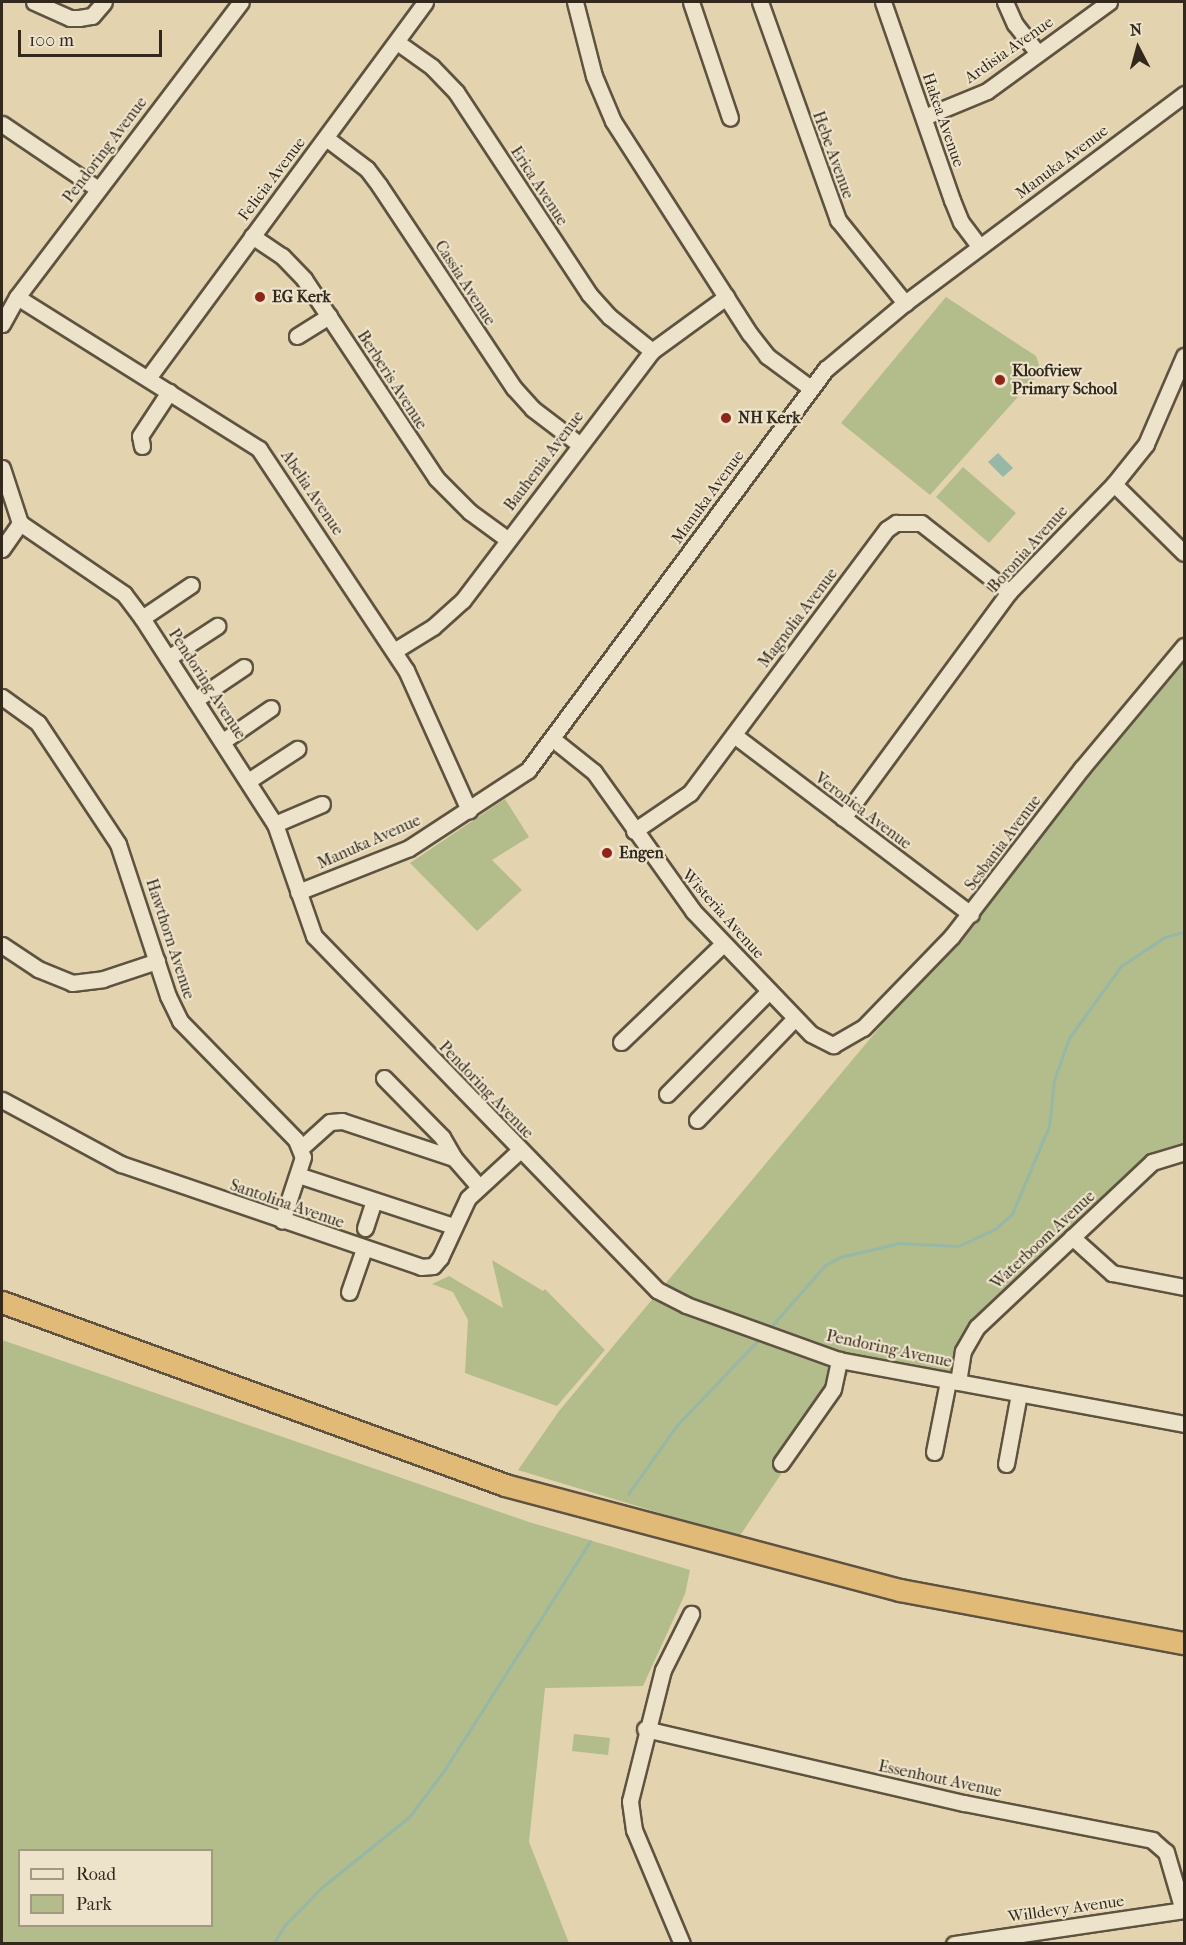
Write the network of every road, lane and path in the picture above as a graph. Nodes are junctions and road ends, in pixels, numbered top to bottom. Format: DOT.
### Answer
graph roads {
  1 [pos="34,2"];
  2 [pos="104,2"];
  3 [pos="241,2"];
  4 [pos="425,2"];
  5 [pos="575,2"];
  6 [pos="691,2"];
  7 [pos="760,2"];
  8 [pos="883,2"];
  9 [pos="1005,2"];
  10 [pos="1109,2"];
  11 [pos="397,42"];
  12 [pos="1038,53"];
  13 [pos="1185,94"];
  14 [pos="924,117"];
  15 [pos="730,118"];
  16 [pos="2,124"];
  17 [pos="326,138"];
  18 [pos="98,189"];
  19 [pos="252,236"];
  20 [pos="979,246"];
  21 [pos="17,297"];
  22 [pos="726,297"];
  23 [pos="905,303"];
  24 [pos="329,316"];
  25 [pos="2,324"];
  26 [pos="297,336"];
  27 [pos="652,351"];
  28 [pos="1185,356"];
  29 [pos="148,378"];
  30 [pos="809,387"];
  31 [pos="170,392"];
  32 [pos="579,444"];
  33 [pos="142,446"];
  34 [pos="2,468"];
  35 [pos="1114,484"];
  36 [pos="20,522"];
  37 [pos="507,539"];
  38 [pos="2,549"];
  39 [pos="1185,553"];
  40 [pos="191,585"];
  41 [pos="1009,592"];
  42 [pos="142,618"];
  43 [pos="217,626"];
  44 [pos="1185,646"];
  45 [pos="394,651"];
  46 [pos="168,658"];
  47 [pos="244,667"];
  48 [pos="2,697"];
  49 [pos="195,700"];
  50 [pos="271,708"];
  51 [pos="734,735"];
  52 [pos="554,740"];
  53 [pos="223,741"];
  54 [pos="297,749"];
  55 [pos="249,781"];
  56 [pos="322,804"];
  57 [pos="469,810"];
  58 [pos="843,818"];
  59 [pos="275,824"];
  60 [pos="634,831"];
  61 [pos="298,892"];
  62 [pos="971,914"];
  63 [pos="723,944"];
  64 [pos="2,945"];
  65 [pos="157,962"];
  66 [pos="769,991"];
  67 [pos="795,1018"];
  68 [pos="621,1042"];
  69 [pos="833,1045"];
  70 [pos="384,1078"];
  71 [pos="667,1094"];
  72 [pos="2,1100"];
  73 [pos="697,1120"];
  74 [pos="300,1148"];
  75 [pos="519,1151"];
  76 [pos="1185,1152"];
  77 [pos="454,1158"];
  78 [pos="298,1175"];
  79 [pos="479,1187"];
  80 [pos="374,1201"];
  81 [pos="282,1221"];
  82 [pos="453,1226"];
  83 [pos="365,1228"];
  84 [pos="1072,1237"];
  85 [pos="364,1249"];
  86 [pos="1185,1287"];
  87 [pos="349,1292"];
  88 [pos="2,1302"];
  89 [pos="839,1360"];
  90 [pos="953,1382"];
  91 [pos="1019,1394"];
  92 [pos="1185,1424"];
  93 [pos="934,1452"];
  94 [pos="782,1463"];
  95 [pos="1006,1464"];
  96 [pos="691,1614"];
  97 [pos="1185,1643"];
  98 [pos="645,1729"];
  99 [pos="1184,1910"];
  100 [pos="682,1944"];
  101 [pos="954,1944"];
  1 -- 2 [label="street"];
  3 -- 18 [label="street, Pendoring Avenue"];
  4 -- 11 [label="street, Felicia Avenue"];
  5 -- 22 [label="street"];
  6 -- 15 [label="street"];
  7 -- 23 [label="street, Hebe Avenue"];
  8 -- 14 [label="street, Hakea Avenue"];
  9 -- 12 [label="street"];
  10 -- 12 [label="street, Ardisia Avenue"];
  11 -- 17 [label="street, Felicia Avenue"];
  11 -- 27 [label="street, Erica Avenue"];
  12 -- 14 [label="street, Ardisia Avenue"];
  13 -- 20 [label="street, Manuka Avenue"];
  14 -- 20 [label="street, Hakea Avenue"];
  16 -- 18 [label="street"];
  17 -- 19 [label="street, Felicia Avenue"];
  17 -- 32 [label="street, Cassia Avenue"];
  18 -- 21 [label="street, Pendoring Avenue"];
  19 -- 24 [label="street, Berberis Avenue"];
  19 -- 29 [label="street, Felicia Avenue"];
  20 -- 23 [label="street, Manuka Avenue"];
  21 -- 25 [label="street, Pendoring Avenue"];
  21 -- 29 [label="street, Abelia Avenue"];
  22 -- 27 [label="street, Bauhenia Avenue"];
  22 -- 30 [label="street"];
  23 -- 30 [label="street, Manuka Avenue"];
  24 -- 26 [label="street"];
  24 -- 37 [label="street, Berberis Avenue"];
  27 -- 32 [label="street, Bauhenia Avenue"];
  28 -- 35 [label="street, Boronia Avenue"];
  29 -- 31 [label="street, Abelia Avenue"];
  30 -- 52 [label="street, Manuka Avenue"];
  31 -- 33 [label="street"];
  31 -- 45 [label="street, Abelia Avenue"];
  32 -- 37 [label="street, Bauhenia Avenue"];
  34 -- 36 [label="street"];
  35 -- 39 [label="street"];
  35 -- 41 [label="street, Boronia Avenue"];
  36 -- 38 [label="street"];
  36 -- 42 [label="street, Pendoring Avenue"];
  37 -- 45 [label="street, Bauhenia Avenue"];
  40 -- 42 [label="street"];
  41 -- 51 [label="street, Magnolia Avenue"];
  41 -- 58 [label="street, Boronia Avenue"];
  42 -- 46 [label="street, Pendoring Avenue"];
  43 -- 46 [label="street"];
  44 -- 62 [label="street, Sesbania Avenue"];
  45 -- 57 [label="street, Abelia Avenue"];
  46 -- 49 [label="street, Pendoring Avenue"];
  47 -- 49 [label="street"];
  48 -- 65 [label="street, Hawthorn Avenue"];
  49 -- 53 [label="street, Pendoring Avenue"];
  50 -- 53 [label="street"];
  51 -- 58 [label="street, Veronica Avenue"];
  51 -- 60 [label="street, Magnolia Avenue"];
  52 -- 57 [label="street, Manuka Avenue"];
  52 -- 60 [label="street, Wisteria Avenue"];
  53 -- 55 [label="street, Pendoring Avenue"];
  54 -- 55 [label="street"];
  55 -- 59 [label="street, Pendoring Avenue"];
  56 -- 59 [label="street"];
  57 -- 61 [label="street, Manuka Avenue"];
  58 -- 62 [label="street, Veronica Avenue"];
  59 -- 61 [label="street, Pendoring Avenue"];
  60 -- 63 [label="street, Wisteria Avenue"];
  61 -- 75 [label="street, Pendoring Avenue"];
  62 -- 69 [label="street, Sesbania Avenue"];
  63 -- 66 [label="street, Wisteria Avenue"];
  63 -- 68 [label="street"];
  64 -- 65 [label="street"];
  65 -- 74 [label="street, Hawthorn Avenue"];
  66 -- 67 [label="street, Wisteria Avenue"];
  66 -- 71 [label="street"];
  67 -- 69 [label="street, Wisteria Avenue"];
  67 -- 73 [label="street"];
  70 -- 77 [label="street"];
  72 -- 81 [label="street, Santolina Avenue"];
  74 -- 77 [label="street"];
  74 -- 78 [label="street"];
  75 -- 79 [label="street, Santolina Avenue"];
  75 -- 89 [label="street, Pendoring Avenue"];
  76 -- 84 [label="street, Waterboom Avenue"];
  77 -- 79 [label="street"];
  78 -- 80 [label="street"];
  78 -- 81 [label="street"];
  79 -- 82 [label="street, Santolina Avenue"];
  80 -- 82 [label="street"];
  80 -- 83 [label="street"];
  81 -- 85 [label="street, Santolina Avenue"];
  82 -- 85 [label="street, Santolina Avenue"];
  84 -- 86 [label="street"];
  84 -- 90 [label="street, Waterboom Avenue"];
  85 -- 87 [label="street"];
  88 -- 97 [label="highway"];
  89 -- 90 [label="street, Pendoring Avenue"];
  89 -- 94 [label="street"];
  90 -- 91 [label="street, Pendoring Avenue"];
  90 -- 93 [label="street, Waterboom Avenue"];
  91 -- 92 [label="street, Pendoring Avenue"];
  91 -- 95 [label="street"];
  96 -- 98 [label="street"];
  98 -- 99 [label="street, Essenhout Avenue"];
  98 -- 100 [label="street"];
  99 -- 101 [label="street, Willdevy Avenue"];
}
